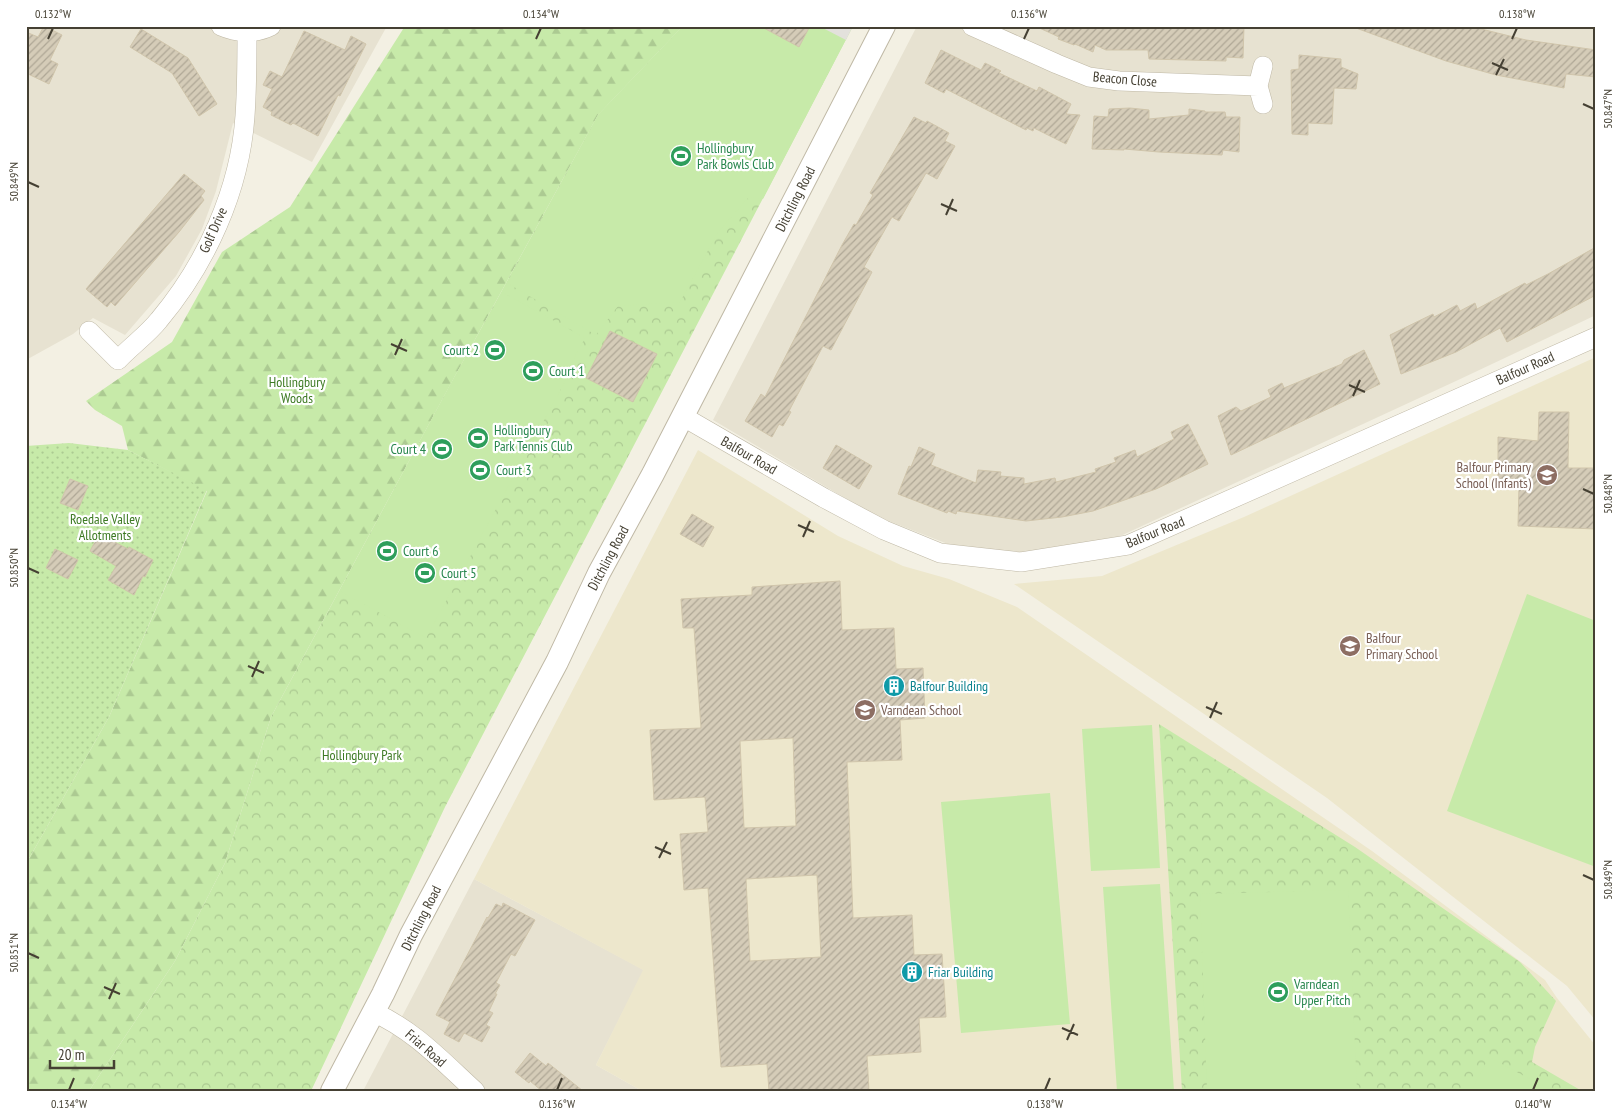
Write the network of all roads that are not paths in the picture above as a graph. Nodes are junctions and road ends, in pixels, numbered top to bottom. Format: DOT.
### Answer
graph roads {
  1 [pos="221,26"];
  2 [pos="271,26"];
  3 [pos="884,26"];
  4 [pos="972,26"];
  5 [pos="247,32"];
  6 [pos="1263,66"];
  7 [pos="1258,86"];
  8 [pos="1263,104"];
  9 [pos="89,332"];
  10 [pos="1596,337"];
  11 [pos="682,416"];
  12 [pos="373,1012"];
  13 [pos="332,1091"];
  14 [pos="475,1091"];
  1 -- 5 [label="street"];
  2 -- 5 [label="street"];
  3 -- 11 [label="street, Ditchling Road"];
  4 -- 7 [label="street, Beacon Close"];
  5 -- 9 [label="street, Golf Drive"];
  6 -- 7 [label="street"];
  7 -- 8 [label="street"];
  10 -- 11 [label="street, Balfour Road"];
  11 -- 12 [label="street, Ditchling Road"];
  12 -- 13 [label="street, Ditchling Road"];
  12 -- 14 [label="street, Friar Road"];
}
